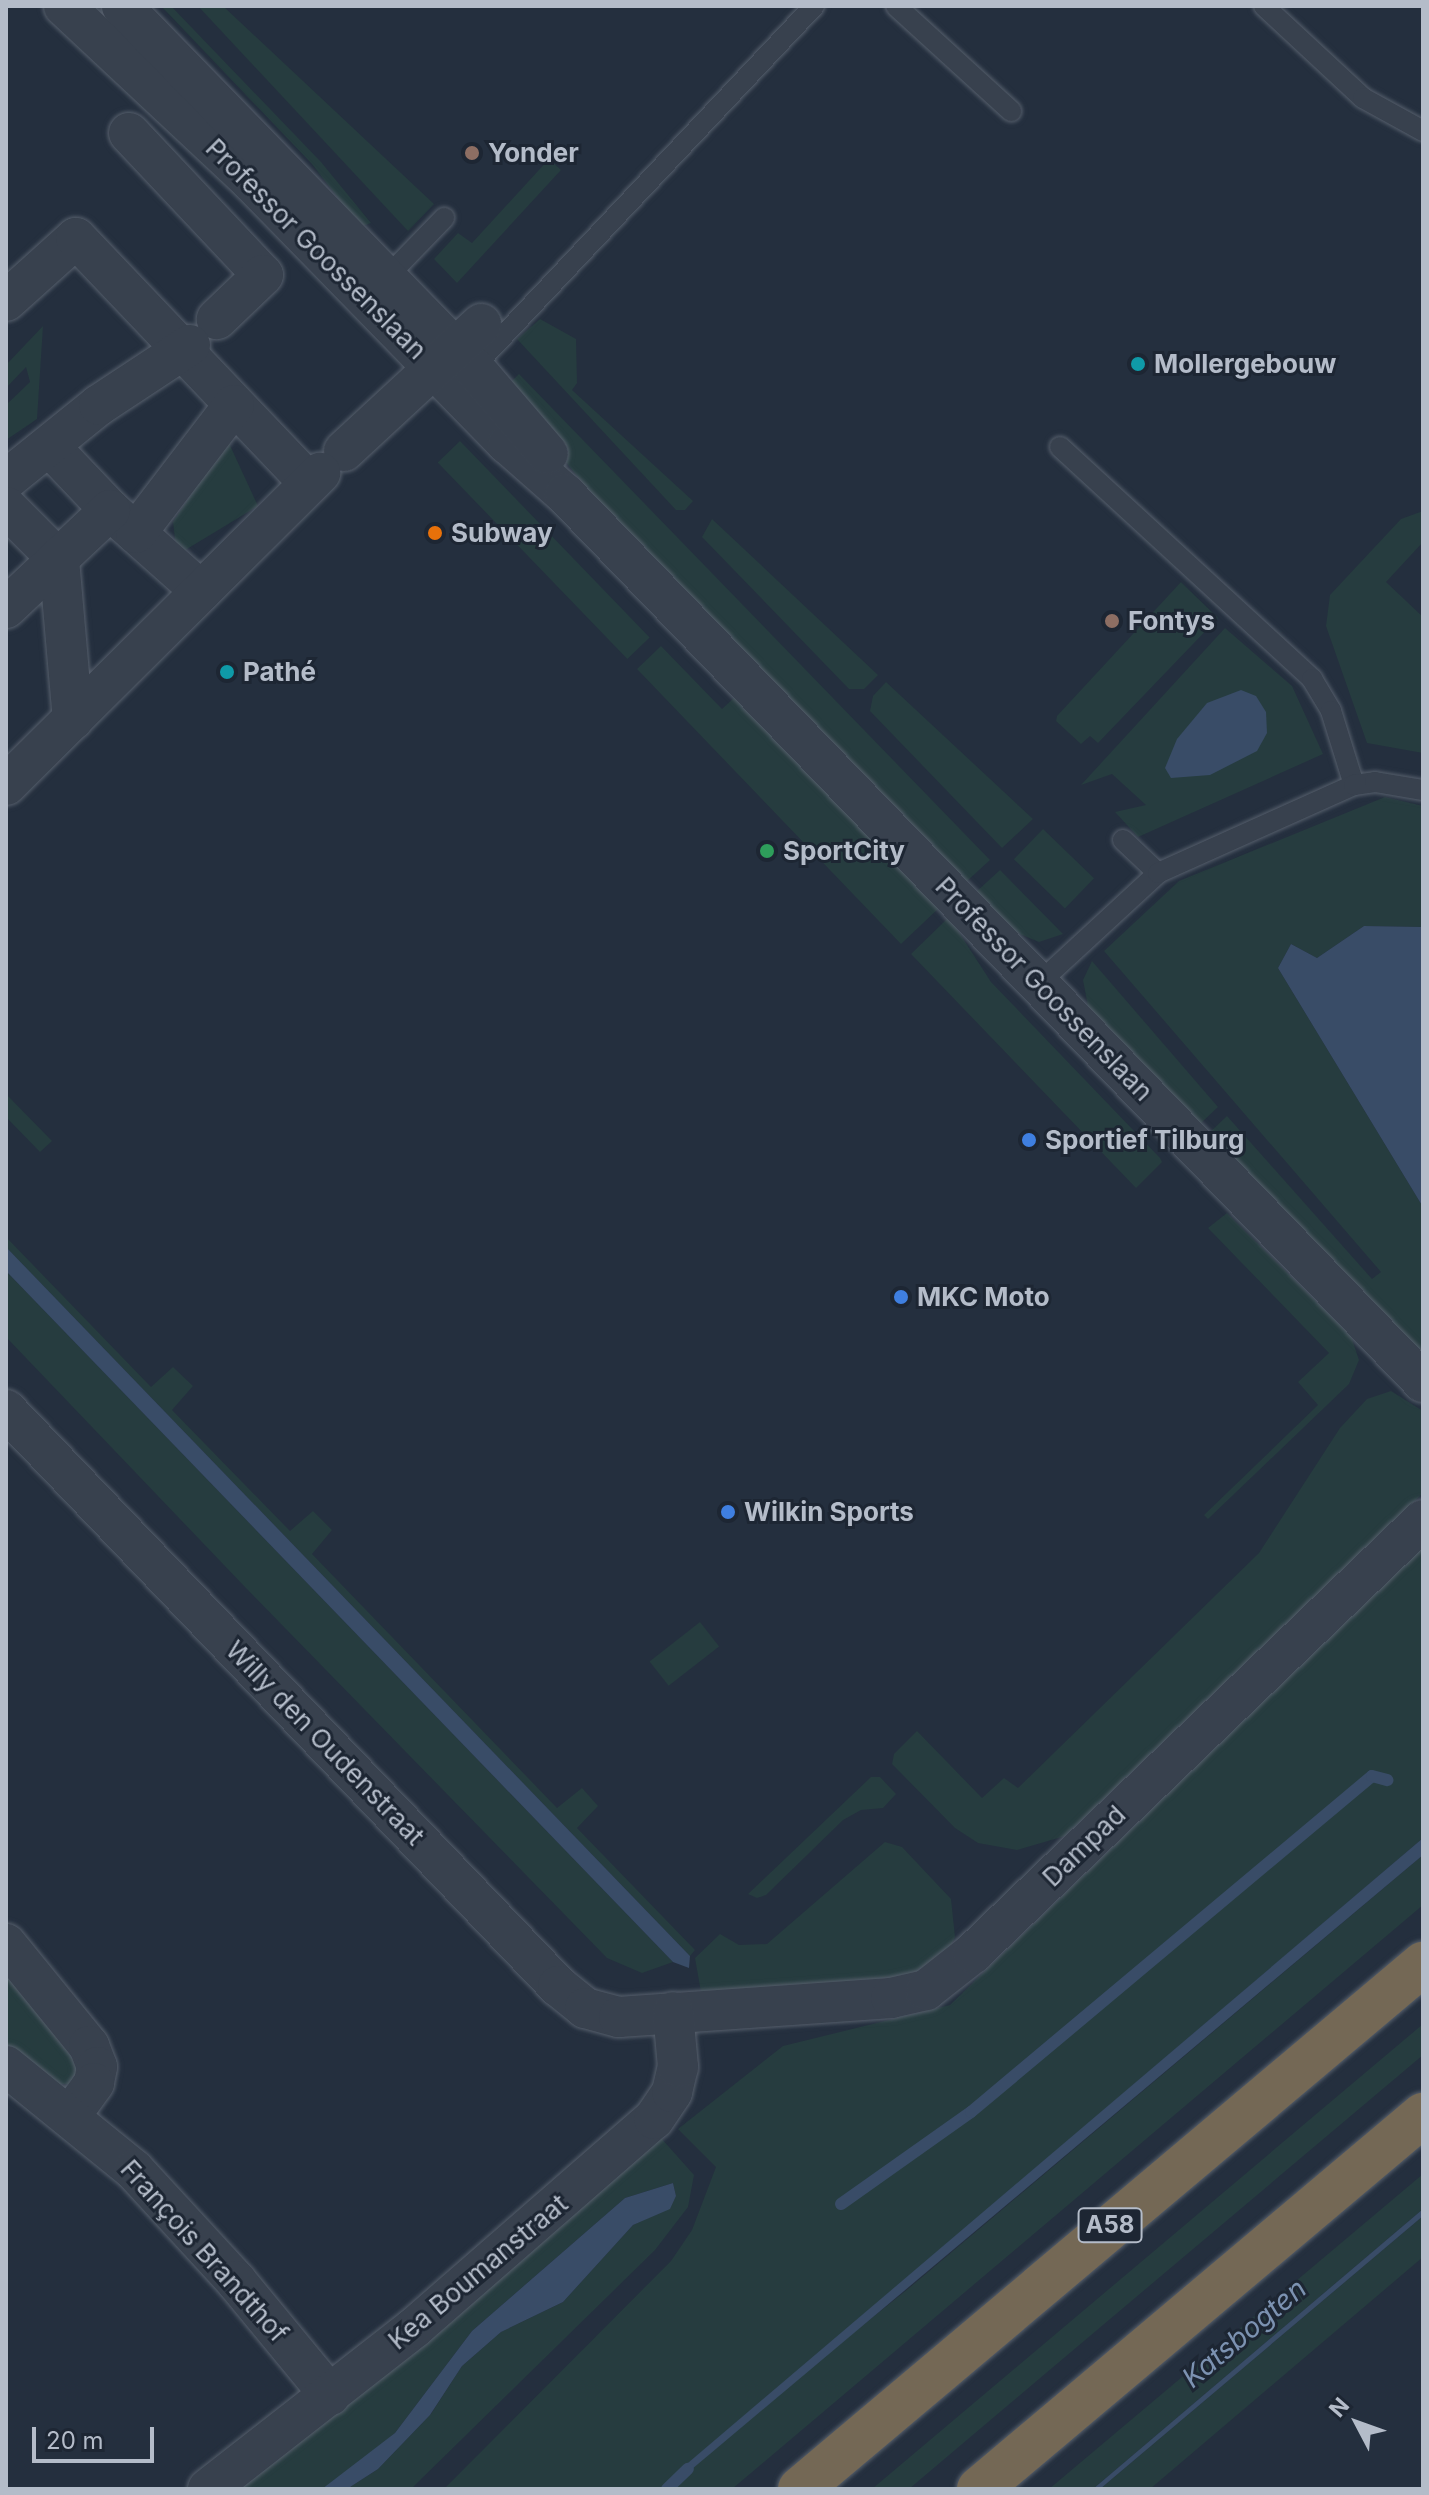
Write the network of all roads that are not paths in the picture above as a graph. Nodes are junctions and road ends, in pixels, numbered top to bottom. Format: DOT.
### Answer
graph roads {
  1 [pos="64,6"];
  2 [pos="122,6"];
  3 [pos="814,6"];
  4 [pos="896,6"];
  5 [pos="1264,6"];
  6 [pos="1011,111"];
  7 [pos="1423,131"];
  8 [pos="129,133"];
  9 [pos="444,218"];
  10 [pos="375,288"];
  11 [pos="6,301"];
  12 [pos="197,338"];
  13 [pos="459,359"];
  14 [pos="234,405"];
  15 [pos="1060,447"];
  16 [pos="51,448"];
  17 [pos="324,469"];
  18 [pos="6,480"];
  19 [pos="6,507"];
  20 [pos="123,522"];
  21 [pos="59,560"];
  22 [pos="201,591"];
  23 [pos="6,608"];
  24 [pos="73,719"];
  25 [pos="6,785"];
  26 [pos="1354,785"];
  27 [pos="1423,790"];
  28 [pos="1123,840"];
  29 [pos="1158,873"];
  30 [pos="1039,983"];
  31 [pos="1423,1382"];
  32 [pos="6,1410"];
  33 [pos="1423,1520"];
  34 [pos="6,1944"];
  35 [pos="1423,1964"];
  36 [pos="673,2012"];
  37 [pos="6,2066"];
  38 [pos="1423,2115"];
  39 [pos="70,2116"];
  40 [pos="330,2395"];
  41 [pos="208,2489"];
  42 [pos="800,2489"];
  43 [pos="979,2489"];
  1 -- 10 [label="street, Professor Goossenslaan"];
  2 -- 10 [label="street, Professor Goossenslaan"];
  3 -- 13 [label="lane"];
  4 -- 6 [label="lane"];
  5 -- 7 [label="lane"];
  8 -- 12 [label="street"];
  9 -- 10 [label="lane"];
  10 -- 13 [label="street, Professor Goossenslaan"];
  11 -- 12 [label="street"];
  12 -- 14 [label="street"];
  12 -- 16 [label="street"];
  13 -- 17 [label="street"];
  13 -- 30 [label="street, Professor Goossenslaan"];
  14 -- 17 [label="street"];
  14 -- 20 [label="street"];
  15 -- 26 [label="lane"];
  16 -- 18 [label="street"];
  16 -- 20 [label="street"];
  17 -- 22 [label="street"];
  19 -- 21 [label="street"];
  20 -- 21 [label="street"];
  20 -- 22 [label="street"];
  21 -- 23 [label="street"];
  21 -- 24 [label="street"];
  22 -- 24 [label="street"];
  24 -- 25 [label="street"];
  26 -- 27 [label="lane"];
  26 -- 29 [label="lane"];
  28 -- 29 [label="lane"];
  29 -- 30 [label="lane"];
  30 -- 31 [label="street, Professor Goossenslaan"];
  32 -- 36 [label="street, Willy den Oudenstraat"];
  33 -- 36 [label="street, Dampad"];
  34 -- 39 [label="street"];
  35 -- 42 [label="highway, A58"];
  36 -- 40 [label="street, Kea Boumanstraat"];
  37 -- 39 [label="street, François Brandthof"];
  38 -- 43 [label="highway"];
  39 -- 40 [label="street, François Brandthof"];
  40 -- 41 [label="street, Kea Boumanstraat"];
}
